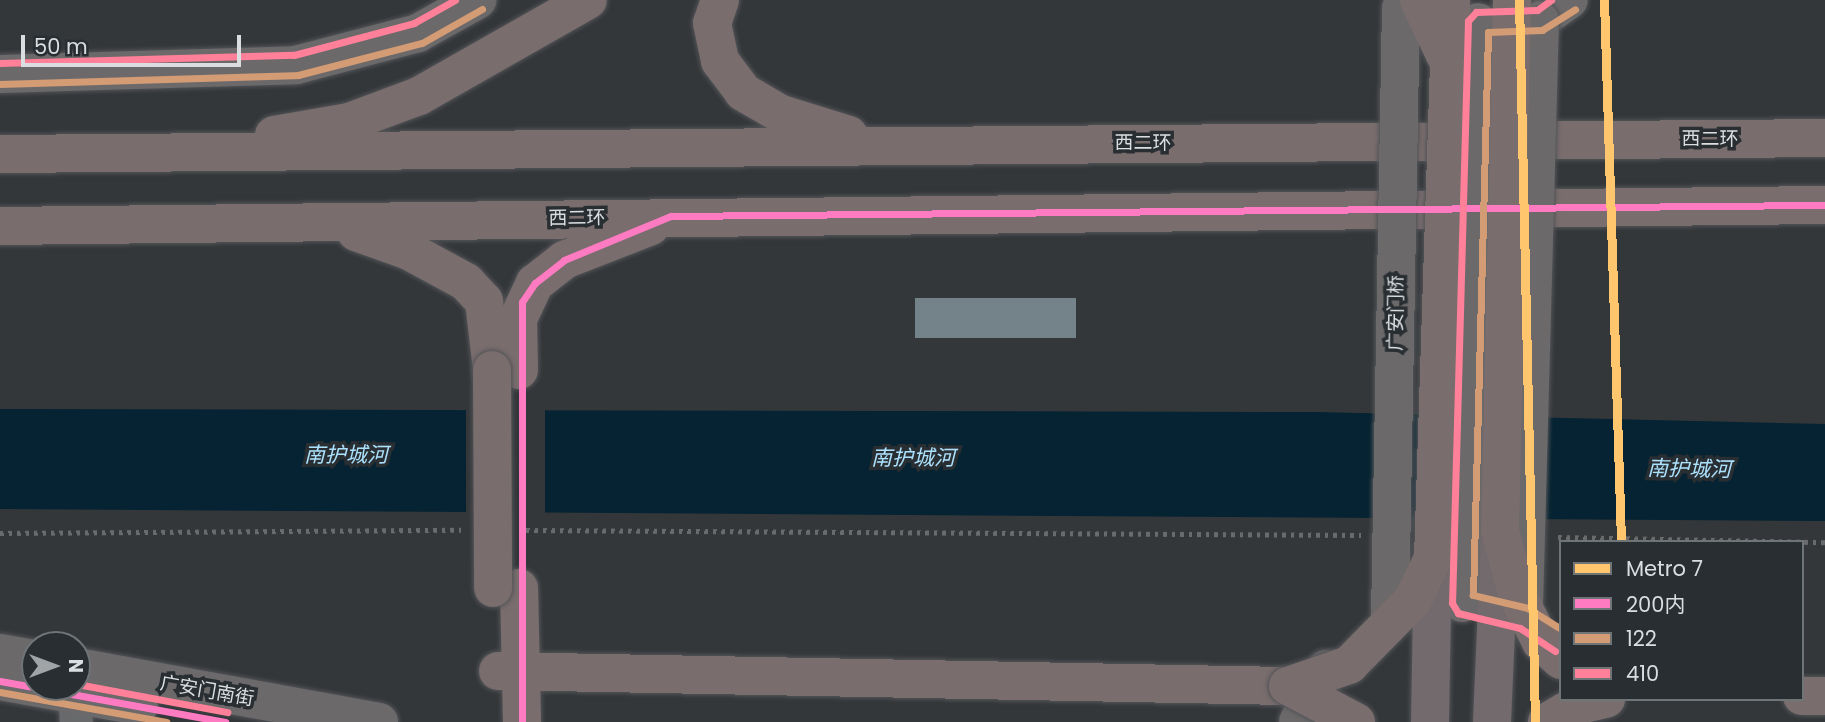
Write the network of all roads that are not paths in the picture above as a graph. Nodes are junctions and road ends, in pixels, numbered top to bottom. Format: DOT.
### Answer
graph roads {
  1 [pos="477,0"];
  2 [pos="587,0"];
  3 [pos="720,0"];
  4 [pos="1404,3"];
  5 [pos="1539,5"];
  6 [pos="1464,11"];
  7 [pos="1448,62"];
  8 [pos="0,74"];
  9 [pos="1825,138"];
  10 [pos="884,145"];
  11 [pos="0,154"];
  12 [pos="159,155"];
  13 [pos="1825,205"];
  14 [pos="671,216"];
  15 [pos="334,225"];
  16 [pos="0,226"];
  17 [pos="505,370"];
  18 [pos="1500,531"];
  19 [pos="1433,558"];
  20 [pos="510,594"];
  21 [pos="1462,603"];
  22 [pos="1390,617"];
  23 [pos="1524,618"];
  24 [pos="1559,641"];
  25 [pos="0,653"];
  26 [pos="21,657"];
  27 [pos="1559,658"];
  28 [pos="511,671"];
  29 [pos="588,674"];
  30 [pos="1804,677"];
  31 [pos="1825,677"];
  32 [pos="0,681"];
  33 [pos="21,684"];
  34 [pos="1288,686"];
  35 [pos="91,695"];
  36 [pos="91,696"];
  37 [pos="1804,696"];
  38 [pos="1825,696"];
  39 [pos="1596,701"];
  40 [pos="1606,701"];
  41 [pos="225,722"];
  42 [pos="379,722"];
  43 [pos="500,722"];
  44 [pos="522,722"];
  45 [pos="1298,722"];
  46 [pos="1356,722"];
  47 [pos="1430,722"];
  48 [pos="1492,722"];
  49 [pos="1547,722"];
  50 [pos="1611,722"];
  1 -- 8 [label="street"];
  2 -- 12 [label="highway"];
  3 -- 10 [label="highway"];
  4 -- 6 [label="street"];
  4 -- 7 [label="highway, bridge"];
  4 -- 22 [label="street, 广安门桥, bridge"];
  5 -- 6 [label="street"];
  5 -- 18 [label="highway, bridge"];
  5 -- 23 [label="street, bridge"];
  6 -- 7 [label="highway, bridge"];
  6 -- 21 [label="street, bridge"];
  7 -- 19 [label="highway, bridge"];
  9 -- 10 [label="highway, 西二环"];
  10 -- 12 [label="highway, 西二环"];
  11 -- 12 [label="highway, 西二环"];
  13 -- 14 [label="highway, 西二环"];
  14 -- 15 [label="highway, 西二环"];
  14 -- 17 [label="highway"];
  15 -- 16 [label="highway, 西二环"];
  15 -- 17 [label="highway"];
  17 -- 20 [label="highway, bridge"];
  18 -- 27 [label="highway, bridge"];
  18 -- 48 [label="main road, bridge"];
  19 -- 34 [label="highway, bridge"];
  19 -- 47 [label="main road, bridge"];
  20 -- 28 [label="highway"];
  20 -- 29 [label="highway"];
  21 -- 22 [label="street"];
  21 -- 23 [label="street"];
  22 -- 45 [label="street"];
  23 -- 24 [label="street"];
  25 -- 26 [label="street"];
  28 -- 29 [label="highway"];
  28 -- 43 [label="highway"];
  28 -- 44 [label="highway"];
  29 -- 34 [label="highway"];
  30 -- 31 [label="highway"];
  32 -- 33 [label="street, 广安门南街"];
  34 -- 46 [label="highway, bridge"];
  35 -- 42 [label="street, 广安门南街"];
  36 -- 41 [label="street, 广安门南街"];
  37 -- 38 [label="highway"];
  39 -- 49 [label="highway, bridge"];
  40 -- 50 [label="street"];
}
